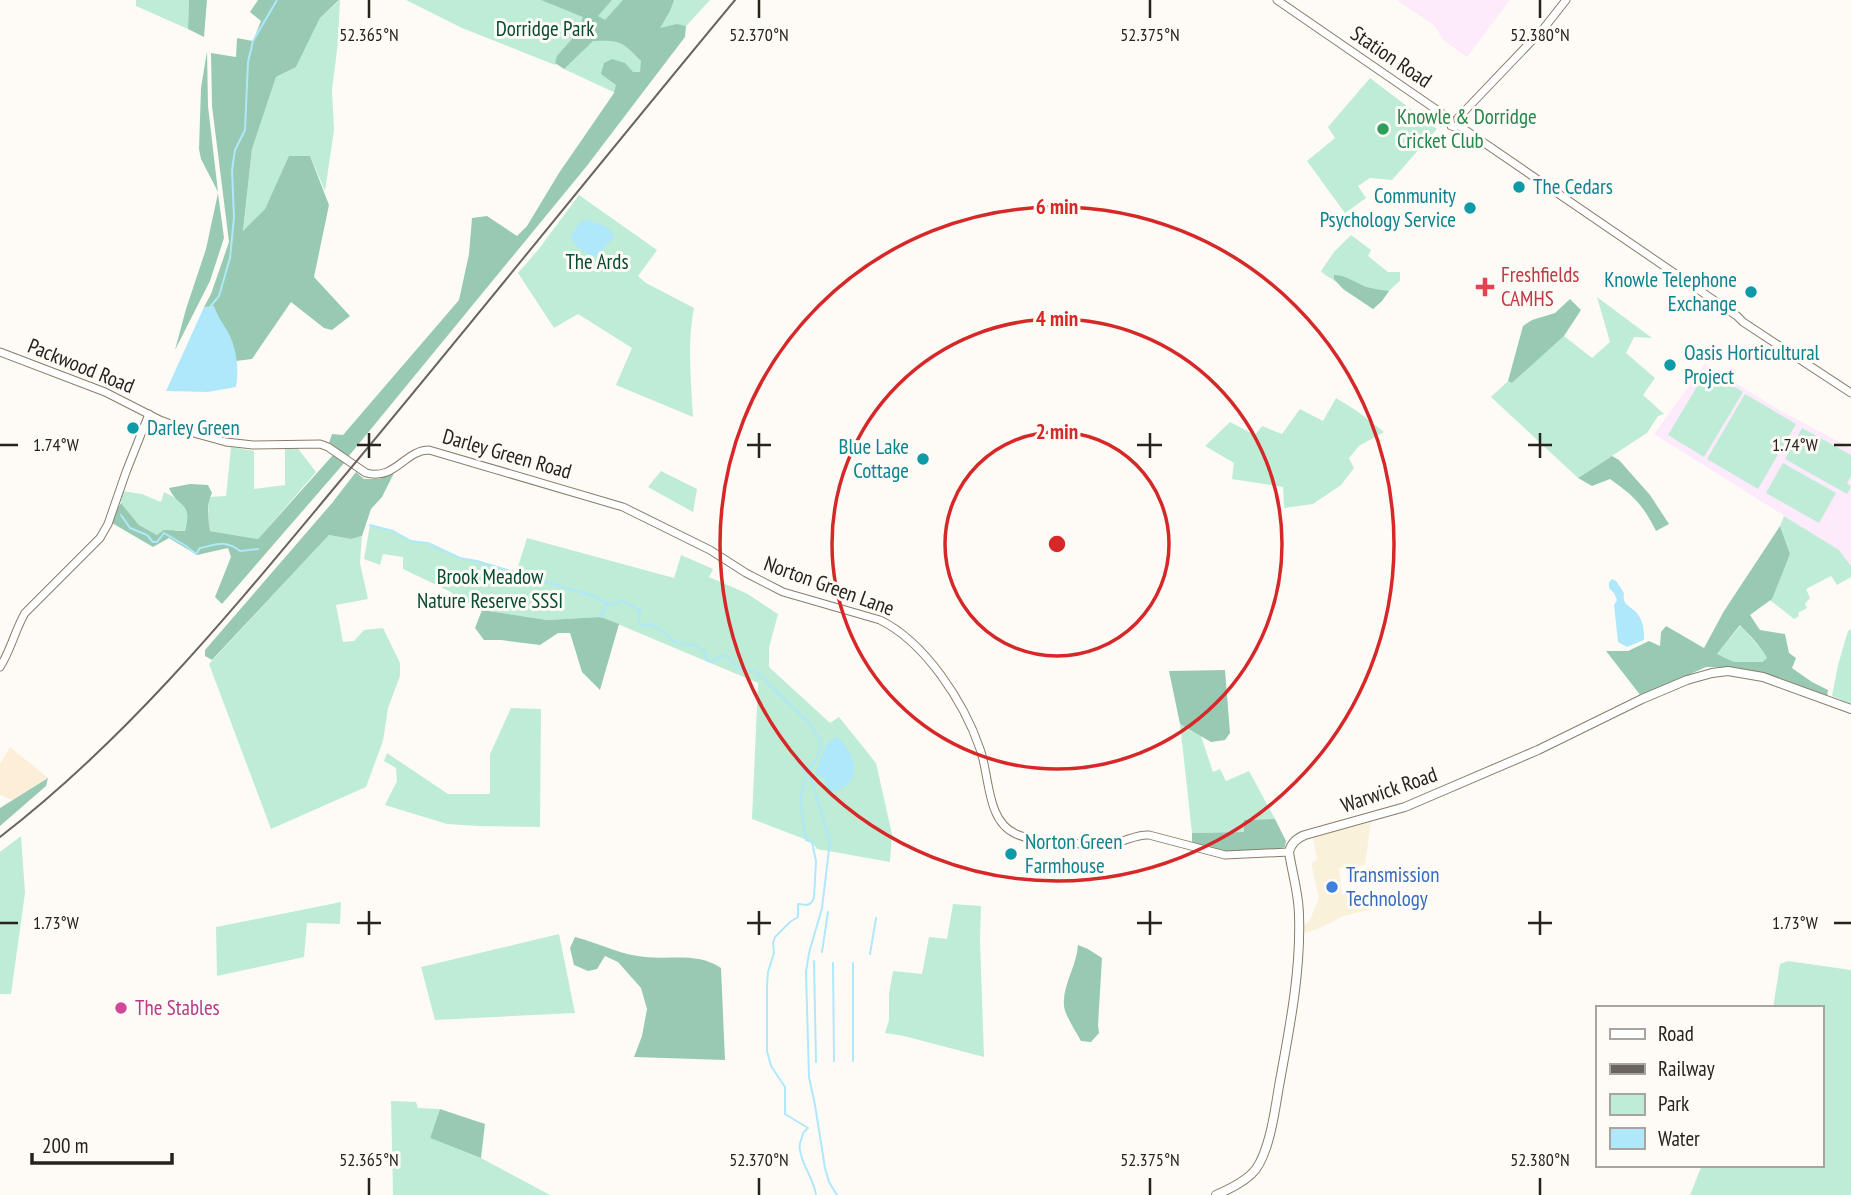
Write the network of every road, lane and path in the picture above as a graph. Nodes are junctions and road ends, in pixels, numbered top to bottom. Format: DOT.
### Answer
graph roads {
  1 [pos="1277,0"];
  2 [pos="1566,0"];
  3 [pos="1455,121"];
  4 [pos="0,352"];
  5 [pos="1851,393"];
  6 [pos="149,414"];
  7 [pos="623,507"];
  8 [pos="0,667"];
  9 [pos="1851,709"];
  10 [pos="1289,852"];
  11 [pos="1216,1195"];
  1 -- 3 [label="street, Station Road"];
  2 -- 3 [label="street"];
  3 -- 5 [label="street, Station Road"];
  4 -- 6 [label="street, Packwood Road"];
  6 -- 7 [label="street, Darley Green Road"];
  6 -- 8 [label="street"];
  7 -- 10 [label="street, Norton Green Lane"];
  9 -- 10 [label="main road, Warwick Road"];
  10 -- 11 [label="main road"];
}
